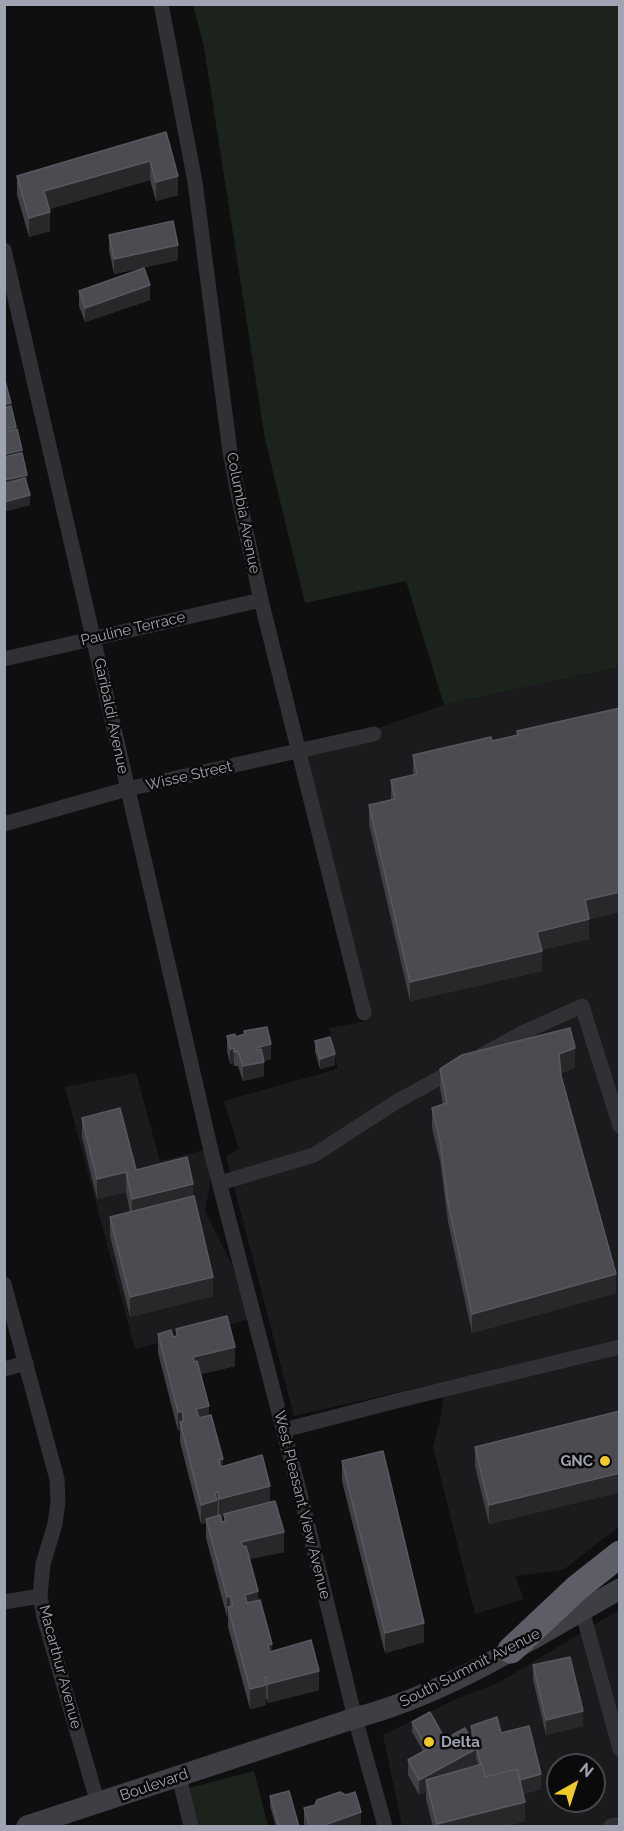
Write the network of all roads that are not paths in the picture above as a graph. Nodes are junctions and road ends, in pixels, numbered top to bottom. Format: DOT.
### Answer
graph roads {
  1 [pos="161,4"];
  2 [pos="4,250"];
  3 [pos="261,600"];
  4 [pos="94,638"];
  5 [pos="4,658"];
  6 [pos="374,734"];
  7 [pos="300,751"];
  8 [pos="128,789"];
  9 [pos="4,824"];
  10 [pos="364,1013"];
  11 [pos="620,1126"];
  12 [pos="220,1183"];
  13 [pos="4,1284"];
  14 [pos="620,1347"];
  15 [pos="26,1362"];
  16 [pos="4,1369"];
  17 [pos="284,1431"];
  18 [pos="620,1554"];
  19 [pos="620,1590"];
  20 [pos="40,1596"];
  21 [pos="4,1602"];
  22 [pos="582,1610"];
  23 [pos="511,1650"];
  24 [pos="355,1718"];
  25 [pos="280,1743"];
  26 [pos="620,1749"];
  27 [pos="179,1777"];
  28 [pos="98,1804"];
  29 [pos="620,1824"];
  30 [pos="27,1827"];
  31 [pos="191,1827"];
  32 [pos="385,1827"];
  33 [pos="611,1827"];
  1 -- 3 [label="street, Columbia Avenue"];
  2 -- 4 [label="street, Garibaldi Avenue"];
  3 -- 4 [label="street, Pauline Terrace"];
  3 -- 7 [label="street, Columbia Avenue"];
  4 -- 5 [label="street, Pauline Terrace"];
  4 -- 8 [label="street, Garibaldi Avenue"];
  6 -- 7 [label="street, Wisse Street"];
  7 -- 8 [label="street, Wisse Street"];
  7 -- 10 [label="street, Columbia Avenue"];
  8 -- 9 [label="street, Wisse Street"];
  8 -- 12 [label="street, Garibaldi Avenue"];
  11 -- 12 [label="street"];
  12 -- 17 [label="street, West Pleasant View Avenue"];
  13 -- 15 [label="street, Macarthur Avenue"];
  14 -- 17 [label="street"];
  15 -- 16 [label="street"];
  15 -- 20 [label="street, Macarthur Avenue"];
  17 -- 24 [label="street, West Pleasant View Avenue"];
  18 -- 23 [label="highway"];
  19 -- 22 [label="street, South Summit Avenue"];
  20 -- 21 [label="street"];
  20 -- 28 [label="street, Macarthur Avenue"];
  22 -- 23 [label="street, South Summit Avenue"];
  22 -- 26 [label="street"];
  23 -- 24 [label="street, South Summit Avenue"];
  24 -- 25 [label="street, South Summit Avenue"];
  24 -- 32 [label="street, West Pleasant View Avenue"];
  25 -- 27 [label="street, Boulevard"];
  27 -- 28 [label="street, Boulevard"];
  27 -- 31 [label="street"];
  28 -- 30 [label="street, Boulevard"];
  29 -- 33 [label="street"];
}
